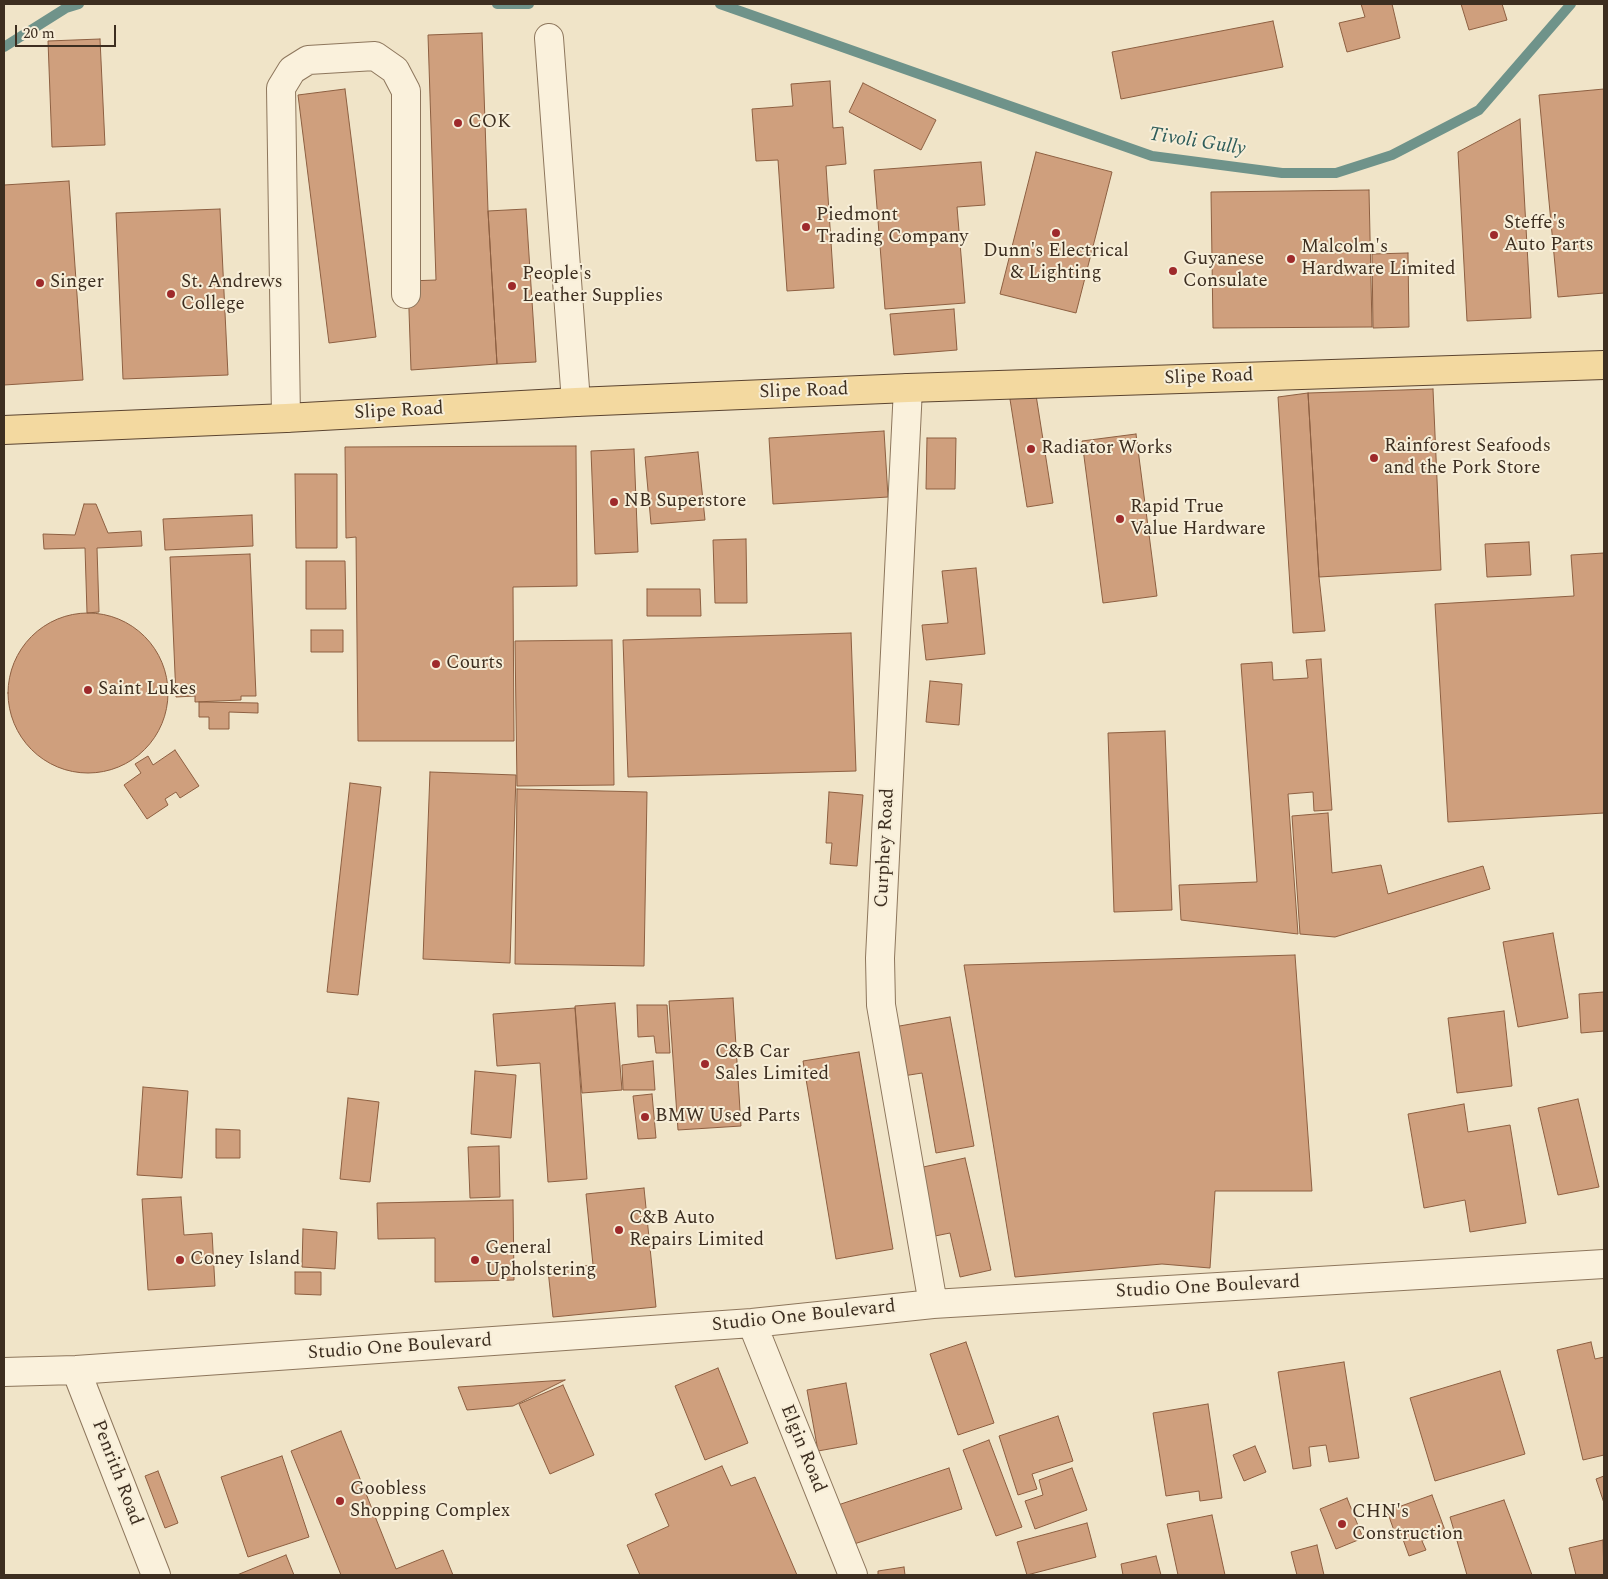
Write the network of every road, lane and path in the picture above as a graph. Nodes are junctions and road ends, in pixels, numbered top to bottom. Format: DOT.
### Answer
graph roads {
  1 [pos="549,38"];
  2 [pos="406,294"];
  3 [pos="1604,365"];
  4 [pos="908,388"];
  5 [pos="576,402"];
  6 [pos="286,418"];
  7 [pos="4,430"];
  8 [pos="1604,1264"];
  9 [pos="933,1304"];
  10 [pos="752,1323"];
  11 [pos="76,1370"];
  12 [pos="4,1372"];
  13 [pos="156,1575"];
  14 [pos="853,1575"];
  1 -- 5 [label="street"];
  2 -- 6 [label="street"];
  3 -- 4 [label="main road, Slipe Road"];
  4 -- 5 [label="main road, Slipe Road"];
  4 -- 9 [label="street, Curphey Road"];
  5 -- 6 [label="main road, Slipe Road"];
  6 -- 7 [label="main road, Slipe Road"];
  8 -- 9 [label="street, Studio One Boulevard"];
  9 -- 10 [label="street, Studio One Boulevard"];
  10 -- 11 [label="street, Studio One Boulevard"];
  10 -- 14 [label="street, Elgin Road"];
  11 -- 12 [label="street, Studio One Boulevard"];
  11 -- 13 [label="street, Penrith Road"];
}
